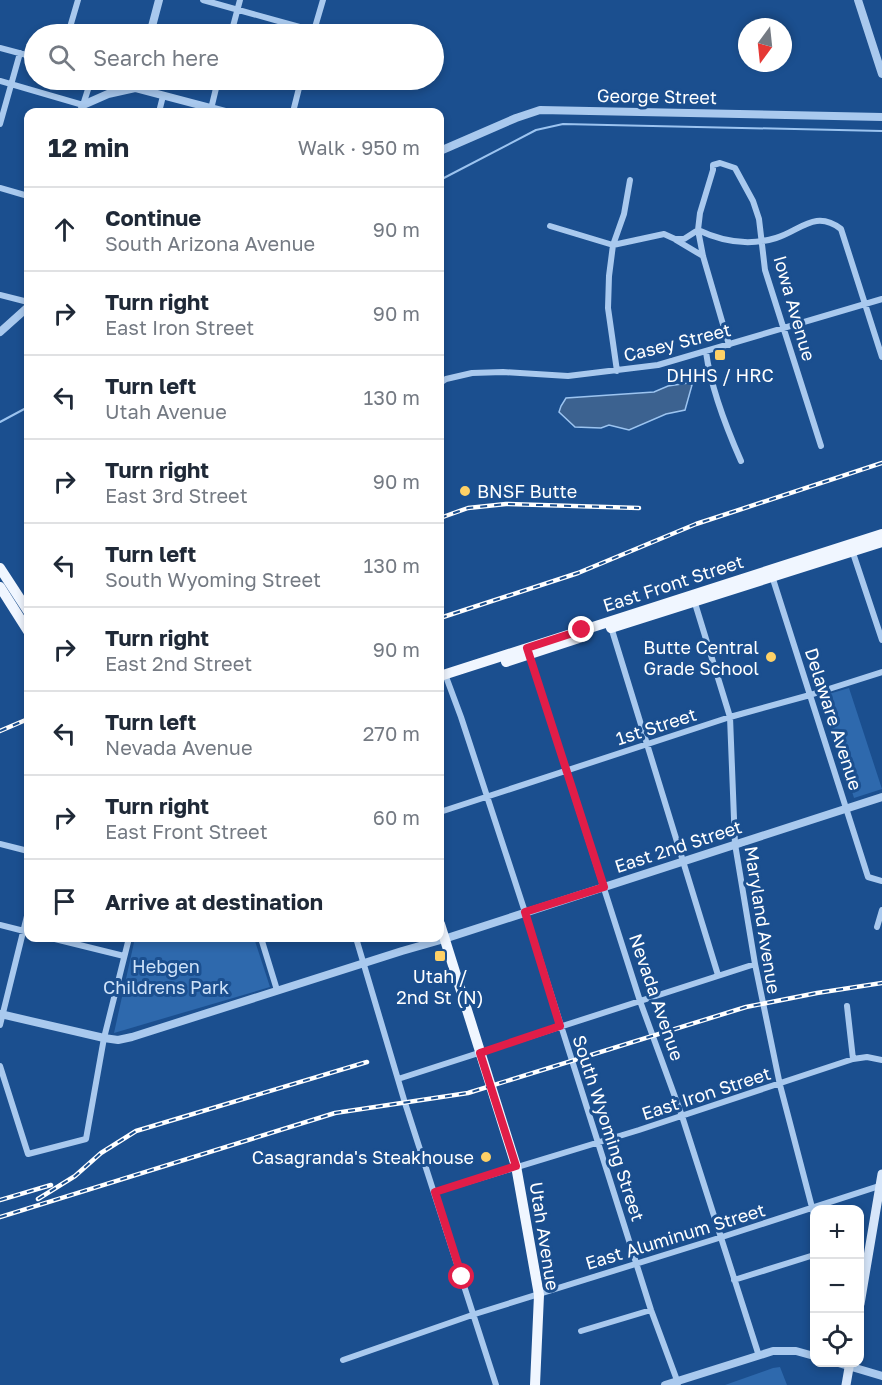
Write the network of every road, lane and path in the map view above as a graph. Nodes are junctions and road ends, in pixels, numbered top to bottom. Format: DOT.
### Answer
graph roads {
  1 [pos="78,0"];
  2 [pos="159,0"];
  3 [pos="204,0"];
  4 [pos="240,0"];
  5 [pos="323,0"];
  6 [pos="858,0"];
  7 [pos="238,9"];
  8 [pos="71,24"];
  9 [pos="153,24"];
  10 [pos="234,24"];
  11 [pos="286,24"];
  12 [pos="316,24"];
  13 [pos="0,48"];
  14 [pos="20,53"];
  15 [pos="24,54"];
  16 [pos="882,74"];
  17 [pos="0,81"];
  18 [pos="11,84"];
  19 [pos="24,89"];
  20 [pos="28,90"];
  21 [pos="88,90"];
  22 [pos="119,90"];
  23 [pos="150,90"];
  24 [pos="216,90"];
  25 [pos="298,90"];
  26 [pos="163,96"];
  27 [pos="79,108"];
  28 [pos="82,108"];
  29 [pos="84,108"];
  30 [pos="160,108"];
  31 [pos="206,108"];
  32 [pos="210,108"];
  33 [pos="294,108"];
  34 [pos="882,117"];
  35 [pos="0,124"];
  36 [pos="444,149"];
  37 [pos="630,180"];
  38 [pos="0,188"];
  39 [pos="24,195"];
  40 [pos="550,226"];
  41 [pos="698,230"];
  42 [pos="675,239"];
  43 [pos="762,241"];
  44 [pos="613,245"];
  45 [pos="703,256"];
  46 [pos="0,295"];
  47 [pos="882,299"];
  48 [pos="24,301"];
  49 [pos="866,304"];
  50 [pos="24,314"];
  51 [pos="784,330"];
  52 [pos="0,332"];
  53 [pos="729,345"];
  54 [pos="706,352"];
  55 [pos="882,357"];
  56 [pos="617,371"];
  57 [pos="444,381"];
  58 [pos="821,446"];
  59 [pos="741,461"];
  60 [pos="882,534"];
  61 [pos="882,542"];
  62 [pos="851,548"];
  63 [pos="0,568"];
  64 [pos="771,573"];
  65 [pos="0,587"];
  66 [pos="693,598"];
  67 [pos="24,605"];
  68 [pos="610,624"];
  69 [pos="24,625"];
  70 [pos="882,640"];
  71 [pos="528,651"];
  72 [pos="882,672"];
  73 [pos="444,678"];
  74 [pos="444,680"];
  75 [pos="810,695"];
  76 [pos="730,717"];
  77 [pos="647,746"];
  78 [pos="567,771"];
  79 [pos="486,797"];
  80 [pos="882,797"];
  81 [pos="847,810"];
  82 [pos="444,811"];
  83 [pos="0,844"];
  84 [pos="735,844"];
  85 [pos="24,850"];
  86 [pos="684,862"];
  87 [pos="882,881"];
  88 [pos="604,887"];
  89 [pos="882,910"];
  90 [pos="525,912"];
  91 [pos="0,925"];
  92 [pos="878,927"];
  93 [pos="24,931"];
  94 [pos="24,938"];
  95 [pos="444,939"];
  96 [pos="67,942"];
  97 [pos="128,942"];
  98 [pos="262,942"];
  99 [pos="357,942"];
  100 [pos="434,942"];
  101 [pos="124,956"];
  102 [pos="364,964"];
  103 [pos="755,964"];
  104 [pos="718,975"];
  105 [pos="277,990"];
  106 [pos="640,1000"];
  107 [pos="847,1006"];
  108 [pos="1,1014"];
  109 [pos="0,1025"];
  110 [pos="560,1026"];
  111 [pos="104,1038"];
  112 [pos="480,1053"];
  113 [pos="853,1059"];
  114 [pos="882,1060"];
  115 [pos="0,1066"];
  116 [pos="2,1078"];
  117 [pos="398,1078"];
  118 [pos="780,1085"];
  119 [pos="682,1116"];
  120 [pos="598,1143"];
  121 [pos="516,1166"];
  122 [pos="882,1174"];
  123 [pos="881,1185"];
  124 [pos="435,1192"];
  125 [pos="812,1205"];
  126 [pos="829,1205"];
  127 [pos="810,1212"];
  128 [pos="722,1237"];
  129 [pos="810,1256"];
  130 [pos="637,1263"];
  131 [pos="734,1280"];
  132 [pos="864,1281"];
  133 [pos="539,1295"];
  134 [pos="651,1310"];
  135 [pos="475,1314"];
  136 [pos="581,1330"];
  137 [pos="810,1355"];
  138 [pos="759,1356"];
  139 [pos="343,1360"];
  140 [pos="849,1367"];
  141 [pos="855,1367"];
  142 [pos="882,1376"];
  143 [pos="678,1383"];
  144 [pos="496,1385"];
  145 [pos="535,1385"];
  146 [pos="665,1385"];
  147 [pos="846,1385"];
  1 -- 8 [label="street"];
  2 -- 9 [label="street"];
  3 -- 7 [label="street"];
  4 -- 7 [label="street"];
  5 -- 12 [label="street"];
  6 -- 16 [label="street"];
  7 -- 10 [label="street"];
  7 -- 11 [label="street"];
  13 -- 14 [label="street"];
  14 -- 15 [label="street"];
  14 -- 18 [label="street"];
  17 -- 18 [label="street"];
  18 -- 19 [label="street"];
  18 -- 35 [label="street"];
  20 -- 27 [label="street"];
  21 -- 28 [label="street"];
  22 -- 29 [label="street"];
  23 -- 26 [label="street"];
  24 -- 32 [label="street"];
  25 -- 33 [label="street"];
  26 -- 30 [label="street"];
  26 -- 31 [label="street"];
  34 -- 36 [label="street, George Street"];
  37 -- 44 [label="street"];
  38 -- 39 [label="street"];
  40 -- 44 [label="street"];
  41 -- 42 [label="street"];
  41 -- 43 [label="street"];
  41 -- 43 [label="street, Iowa Avenue"];
  41 -- 45 [label="street"];
  42 -- 44 [label="street"];
  42 -- 45 [label="street"];
  43 -- 49 [label="street"];
  43 -- 51 [label="street, Iowa Avenue"];
  44 -- 56 [label="street"];
  45 -- 53 [label="street"];
  46 -- 48 [label="street"];
  47 -- 49 [label="street, Casey Street"];
  49 -- 51 [label="street, Casey Street"];
  49 -- 55 [label="street"];
  50 -- 52 [label="street"];
  51 -- 53 [label="street, Casey Street"];
  51 -- 58 [label="street, Iowa Avenue"];
  53 -- 54 [label="street, Casey Street"];
  54 -- 56 [label="street, Casey Street"];
  54 -- 59 [label="street"];
  56 -- 57 [label="street, Casey Street"];
  60 -- 62 [label="main road, East Front Street"];
  61 -- 62 [label="main road, East Front Street"];
  62 -- 64 [label="main road, East Front Street"];
  62 -- 70 [label="street"];
  63 -- 67 [label="main road"];
  64 -- 66 [label="main road, East Front Street"];
  64 -- 75 [label="street, Delaware Avenue"];
  65 -- 69 [label="main road"];
  66 -- 68 [label="main road, East Front Street"];
  66 -- 76 [label="street, Maryland Avenue"];
  68 -- 71 [label="main road, East Front Street"];
  68 -- 77 [label="street"];
  71 -- 73 [label="main road, East Front Street"];
  71 -- 78 [label="street, Nevada Avenue"];
  72 -- 75 [label="street, 1st Street"];
  74 -- 79 [label="street, South Wyoming Street"];
  75 -- 76 [label="street, 1st Street"];
  75 -- 81 [label="street, Delaware Avenue"];
  76 -- 77 [label="street, 1st Street"];
  76 -- 84 [label="street, Maryland Avenue"];
  77 -- 78 [label="street, 1st Street"];
  77 -- 86 [label="street"];
  78 -- 79 [label="street, 1st Street"];
  78 -- 88 [label="street, Nevada Avenue"];
  79 -- 82 [label="street, 1st Street"];
  79 -- 90 [label="street, South Wyoming Street"];
  80 -- 81 [label="street, East 2nd Street"];
  81 -- 84 [label="street, East 2nd Street"];
  81 -- 87 [label="street, Delaware Avenue"];
  83 -- 85 [label="street"];
  84 -- 86 [label="street, East 2nd Street"];
  84 -- 103 [label="street, Maryland Avenue"];
  86 -- 88 [label="street, East 2nd Street"];
  86 -- 104 [label="street"];
  88 -- 90 [label="street, East 2nd Street"];
  88 -- 106 [label="street, Nevada Avenue"];
  89 -- 92 [label="street"];
  90 -- 95 [label="street, East 2nd Street"];
  90 -- 110 [label="street, South Wyoming Street"];
  91 -- 93 [label="street"];
  94 -- 108 [label="street"];
  95 -- 112 [label="main road, Utah Avenue"];
  96 -- 101 [label="street"];
  97 -- 101 [label="street"];
  98 -- 105 [label="street"];
  99 -- 102 [label="street"];
  100 -- 102 [label="street, East 2nd Street"];
  101 -- 111 [label="street"];
  102 -- 105 [label="street, East 2nd Street"];
  102 -- 117 [label="street"];
  103 -- 104 [label="street"];
  103 -- 118 [label="street, Maryland Avenue"];
  104 -- 106 [label="street"];
  105 -- 111 [label="street, East 2nd Street"];
  106 -- 110 [label="street"];
  106 -- 119 [label="street, Nevada Avenue"];
  107 -- 113 [label="street"];
  108 -- 109 [label="street"];
  108 -- 111 [label="street, East 2nd Street"];
  110 -- 112 [label="street"];
  110 -- 120 [label="street, South Wyoming Street"];
  111 -- 116 [label="street"];
  112 -- 117 [label="street"];
  112 -- 121 [label="main road, Utah Avenue"];
  113 -- 114 [label="street, East Iron Street"];
  113 -- 118 [label="street, East Iron Street"];
  115 -- 116 [label="street"];
  117 -- 124 [label="street"];
  118 -- 119 [label="street, East Iron Street"];
  118 -- 125 [label="street, Maryland Avenue"];
  119 -- 120 [label="street, East Iron Street"];
  119 -- 128 [label="street, Nevada Avenue"];
  120 -- 121 [label="street, East Iron Street"];
  120 -- 130 [label="street, South Wyoming Street"];
  121 -- 124 [label="street, East Iron Street"];
  121 -- 133 [label="main road, Utah Avenue"];
  122 -- 123 [label="main road"];
  123 -- 126 [label="street, East Aluminum Street"];
  123 -- 132 [label="main road"];
  124 -- 135 [label="street"];
  127 -- 128 [label="street, East Aluminum Street"];
  128 -- 130 [label="street, East Aluminum Street"];
  128 -- 131 [label="street, Nevada Avenue"];
  129 -- 131 [label="street"];
  130 -- 133 [label="street, East Aluminum Street"];
  130 -- 134 [label="street, South Wyoming Street"];
  131 -- 138 [label="street, Nevada Avenue"];
  133 -- 135 [label="street, East Aluminum Street"];
  133 -- 145 [label="main road, Utah Avenue"];
  134 -- 136 [label="street"];
  134 -- 143 [label="street, South Wyoming Street"];
  135 -- 139 [label="street, East Aluminum Street"];
  135 -- 144 [label="street"];
  137 -- 138 [label="street"];
  138 -- 143 [label="street"];
  140 -- 147 [label="main road"];
  141 -- 142 [label="street"];
  143 -- 146 [label="street"];
}
